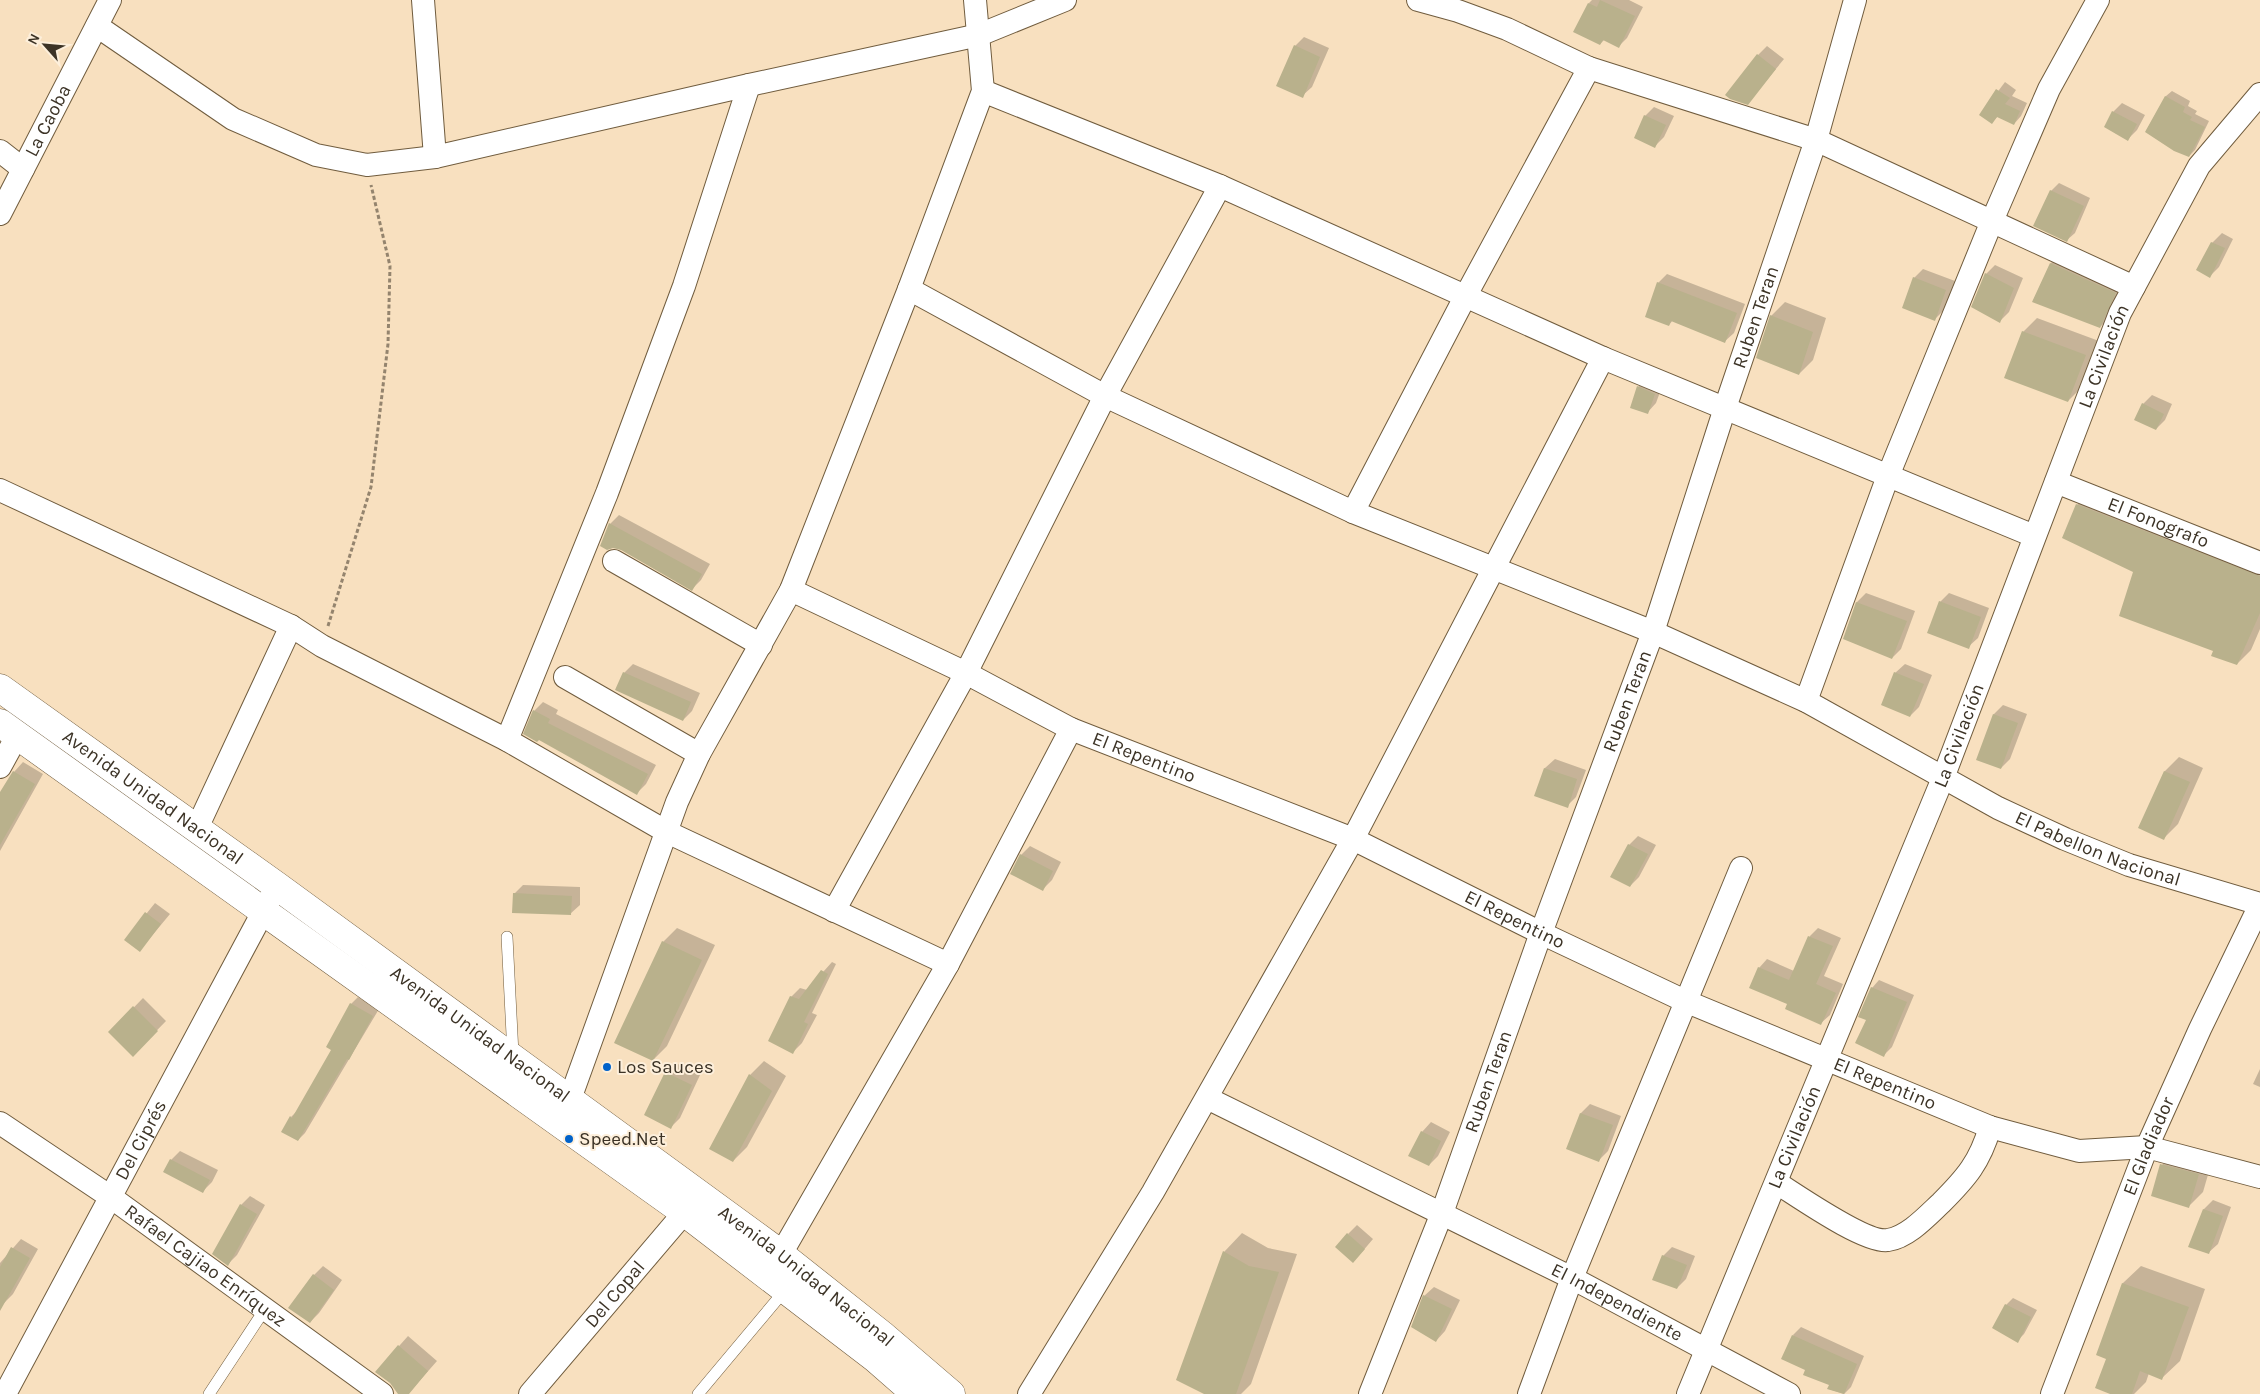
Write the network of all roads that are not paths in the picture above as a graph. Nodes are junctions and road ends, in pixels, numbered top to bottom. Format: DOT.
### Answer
graph roads {
  1 [pos="110,0"];
  2 [pos="423,0"];
  3 [pos="975,0"];
  4 [pos="1065,0"];
  5 [pos="1418,0"];
  6 [pos="1855,0"];
  7 [pos="2098,0"];
  8 [pos="96,26"];
  9 [pos="979,35"];
  10 [pos="1589,68"];
  11 [pos="748,84"];
  12 [pos="982,91"];
  13 [pos="2260,94"];
  14 [pos="1816,140"];
  15 [pos="0,151"];
  16 [pos="434,158"];
  17 [pos="23,170"];
  18 [pos="1220,186"];
  19 [pos="0,214"];
  20 [pos="1992,221"];
  21 [pos="2134,287"];
  22 [pos="910,289"];
  23 [pos="1465,296"];
  24 [pos="1603,358"];
  25 [pos="1105,396"];
  26 [pos="1725,408"];
  27 [pos="1888,476"];
  28 [pos="2056,482"];
  29 [pos="0,490"];
  30 [pos="1353,512"];
  31 [pos="2034,536"];
  32 [pos="614,561"];
  33 [pos="2260,562"];
  34 [pos="1495,569"];
  35 [pos="791,590"];
  36 [pos="291,626"];
  37 [pos="1653,632"];
  38 [pos="760,645"];
  39 [pos="966,673"];
  40 [pos="564,677"];
  41 [pos="0,688"];
  42 [pos="1806,701"];
  43 [pos="1071,729"];
  44 [pos="8,730"];
  45 [pos="507,740"];
  46 [pos="700,754"];
  47 [pos="0,767"];
  48 [pos="1942,778"];
  49 [pos="196,828"];
  50 [pos="666,832"];
  51 [pos="1353,839"];
  52 [pos="1741,868"];
  53 [pos="277,886"];
  54 [pos="2260,905"];
  55 [pos="834,911"];
  56 [pos="263,912"];
  57 [pos="1541,933"];
  58 [pos="506,936"];
  59 [pos="948,964"];
  60 [pos="1685,1001"];
  61 [pos="513,1058"];
  62 [pos="1826,1060"];
  63 [pos="1208,1098"];
  64 [pos="570,1100"];
  65 [pos="0,1124"];
  66 [pos="1990,1127"];
  67 [pos="2147,1146"];
  68 [pos="2260,1177"];
  69 [pos="1777,1183"];
  70 [pos="112,1198"];
  71 [pos="692,1203"];
  72 [pos="1442,1213"];
  73 [pos="781,1254"];
  74 [pos="1572,1278"];
  75 [pos="786,1289"];
  76 [pos="265,1309"];
  77 [pos="1707,1348"];
  78 [pos="5,1394"];
  79 [pos="209,1394"];
  80 [pos="382,1394"];
  81 [pos="530,1394"];
  82 [pos="698,1394"];
  83 [pos="916,1394"];
  84 [pos="950,1394"];
  85 [pos="1029,1394"];
  86 [pos="1370,1394"];
  87 [pos="1529,1394"];
  88 [pos="1688,1394"];
  89 [pos="1790,1394"];
  90 [pos="2052,1394"];
  1 -- 8 [label="street, La Caoba"];
  2 -- 16 [label="street"];
  3 -- 9 [label="street"];
  4 -- 9 [label="street"];
  5 -- 10 [label="street"];
  6 -- 14 [label="street, Ruben Teran"];
  7 -- 20 [label="street"];
  8 -- 16 [label="street"];
  8 -- 17 [label="street, La Caoba"];
  9 -- 11 [label="street"];
  9 -- 12 [label="street"];
  10 -- 14 [label="street"];
  10 -- 23 [label="street"];
  11 -- 16 [label="street"];
  11 -- 45 [label="street"];
  12 -- 18 [label="street"];
  12 -- 22 [label="street"];
  13 -- 21 [label="street, La Civilación"];
  14 -- 20 [label="street"];
  14 -- 26 [label="street, Ruben Teran"];
  15 -- 17 [label="street"];
  17 -- 19 [label="street, La Caoba"];
  18 -- 23 [label="street"];
  18 -- 25 [label="street"];
  20 -- 21 [label="street"];
  20 -- 27 [label="street"];
  21 -- 28 [label="street, La Civilación"];
  22 -- 25 [label="street, El Pabellon Nacional"];
  22 -- 35 [label="street"];
  23 -- 24 [label="street"];
  23 -- 30 [label="street"];
  24 -- 26 [label="street"];
  24 -- 34 [label="street"];
  25 -- 30 [label="street, El Pabellon Nacional"];
  25 -- 39 [label="street"];
  26 -- 27 [label="street"];
  26 -- 37 [label="street, Ruben Teran"];
  27 -- 31 [label="street"];
  27 -- 42 [label="street"];
  28 -- 31 [label="street, La Civilación"];
  28 -- 33 [label="street, El Fonografo"];
  29 -- 36 [label="street"];
  30 -- 34 [label="street, El Pabellon Nacional"];
  31 -- 48 [label="street, La Civilación"];
  32 -- 38 [label="street"];
  34 -- 37 [label="street, El Pabellon Nacional"];
  34 -- 51 [label="street"];
  35 -- 38 [label="street"];
  35 -- 39 [label="street, El Repentino"];
  36 -- 45 [label="street"];
  36 -- 49 [label="street"];
  37 -- 42 [label="street, El Pabellon Nacional"];
  37 -- 57 [label="street, Ruben Teran"];
  38 -- 46 [label="street"];
  39 -- 43 [label="street, El Repentino"];
  39 -- 55 [label="street"];
  40 -- 46 [label="street"];
  41 -- 49 [label="main road, Avenida Unidad Nacional"];
  42 -- 48 [label="street, El Pabellon Nacional"];
  43 -- 51 [label="street, El Repentino"];
  43 -- 59 [label="street"];
  44 -- 47 [label="street"];
  44 -- 56 [label="main road, Avenida Unidad Nacional"];
  45 -- 50 [label="street"];
  46 -- 50 [label="street"];
  48 -- 54 [label="street, El Pabellon Nacional"];
  48 -- 62 [label="street, La Civilación"];
  49 -- 53 [label="main road, Avenida Unidad Nacional"];
  50 -- 55 [label="street"];
  50 -- 64 [label="street"];
  51 -- 57 [label="street, El Repentino"];
  51 -- 63 [label="street"];
  52 -- 60 [label="street"];
  53 -- 56 [label="street, Del Ciprés"];
  53 -- 61 [label="main road, Avenida Unidad Nacional"];
  54 -- 67 [label="street, El Gladiador"];
  55 -- 59 [label="street"];
  56 -- 70 [label="street, Del Ciprés"];
  56 -- 71 [label="main road, Avenida Unidad Nacional"];
  57 -- 60 [label="street, El Repentino"];
  57 -- 72 [label="street, Ruben Teran"];
  58 -- 61 [label="lane"];
  59 -- 73 [label="street"];
  60 -- 62 [label="street, El Repentino"];
  60 -- 74 [label="street"];
  61 -- 64 [label="main road, Avenida Unidad Nacional"];
  62 -- 66 [label="street, El Repentino"];
  62 -- 69 [label="street, La Civilación"];
  63 -- 72 [label="street, El Independiente"];
  63 -- 85 [label="street"];
  64 -- 71 [label="main road, Avenida Unidad Nacional"];
  65 -- 70 [label="street, Rafael Cajiao Enríquez"];
  66 -- 67 [label="street, El Repentino"];
  66 -- 69 [label="street"];
  67 -- 68 [label="street, El Repentino"];
  67 -- 90 [label="street, El Gladiador"];
  69 -- 77 [label="street, La Civilación"];
  70 -- 76 [label="street, Rafael Cajiao Enríquez"];
  70 -- 78 [label="street, Del Ciprés"];
  71 -- 73 [label="main road, Avenida Unidad Nacional"];
  71 -- 75 [label="main road, Avenida Unidad Nacional"];
  71 -- 81 [label="street, Del Copal"];
  72 -- 74 [label="street, El Independiente"];
  72 -- 86 [label="street, Ruben Teran"];
  73 -- 84 [label="main road, Avenida Unidad Nacional"];
  74 -- 77 [label="street, El Independiente"];
  74 -- 87 [label="street"];
  75 -- 82 [label="lane"];
  75 -- 83 [label="main road, Avenida Unidad Nacional"];
  76 -- 79 [label="lane"];
  76 -- 80 [label="street, Rafael Cajiao Enríquez"];
  77 -- 88 [label="street, La Civilación"];
  77 -- 89 [label="street, El Independiente"];
}
